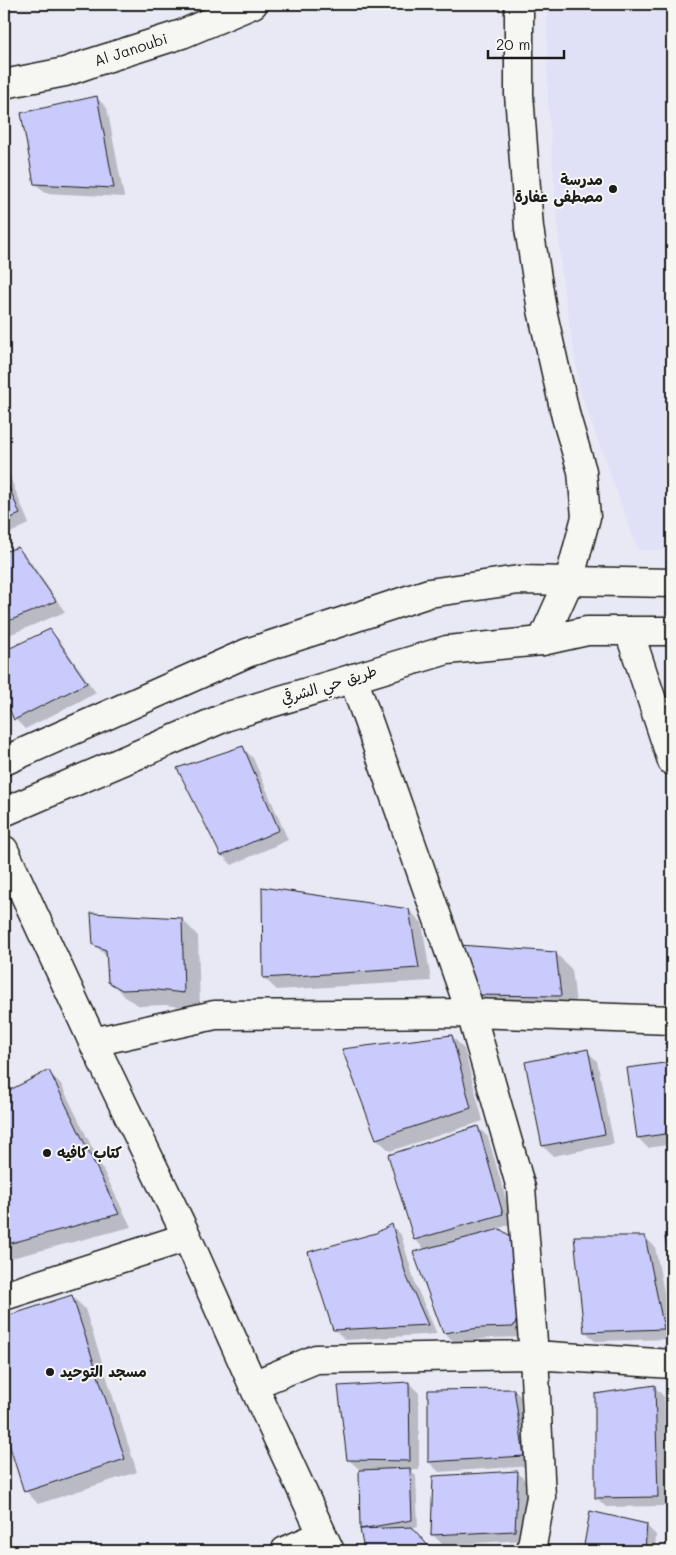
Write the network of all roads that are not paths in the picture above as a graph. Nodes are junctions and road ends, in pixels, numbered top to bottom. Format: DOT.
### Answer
graph roads {
  1 [pos="253,4"];
  2 [pos="518,4"];
  3 [pos="4,84"];
  4 [pos="569,581"];
  5 [pos="672,583"];
  6 [pos="630,631"];
  7 [pos="672,631"];
  8 [pos="542,641"];
  9 [pos="353,678"];
  10 [pos="4,761"];
  11 [pos="672,761"];
  12 [pos="4,812"];
  13 [pos="4,850"];
  14 [pos="470,1013"];
  15 [pos="672,1020"];
  16 [pos="93,1042"];
  17 [pos="187,1237"];
  18 [pos="4,1296"];
  19 [pos="534,1355"];
  20 [pos="672,1364"];
  21 [pos="253,1385"];
  22 [pos="326,1543"];
  23 [pos="285,1551"];
  24 [pos="531,1551"];
  1 -- 3 [label="street, Al Janoubi"];
  2 -- 4 [label="street"];
  4 -- 5 [label="street"];
  4 -- 8 [label="street"];
  4 -- 10 [label="street"];
  6 -- 7 [label="street, طريق حي الشرقي"];
  6 -- 8 [label="street, طريق حي الشرقي"];
  6 -- 11 [label="street"];
  8 -- 9 [label="street, طريق حي الشرقي"];
  9 -- 12 [label="street, طريق حي الشرقي"];
  9 -- 14 [label="street"];
  13 -- 16 [label="street"];
  14 -- 15 [label="street"];
  14 -- 16 [label="street"];
  14 -- 19 [label="street"];
  16 -- 17 [label="street"];
  17 -- 18 [label="street"];
  17 -- 21 [label="street"];
  19 -- 20 [label="street"];
  19 -- 21 [label="street"];
  19 -- 24 [label="street"];
  21 -- 22 [label="street"];
  22 -- 23 [label="street"];
}
